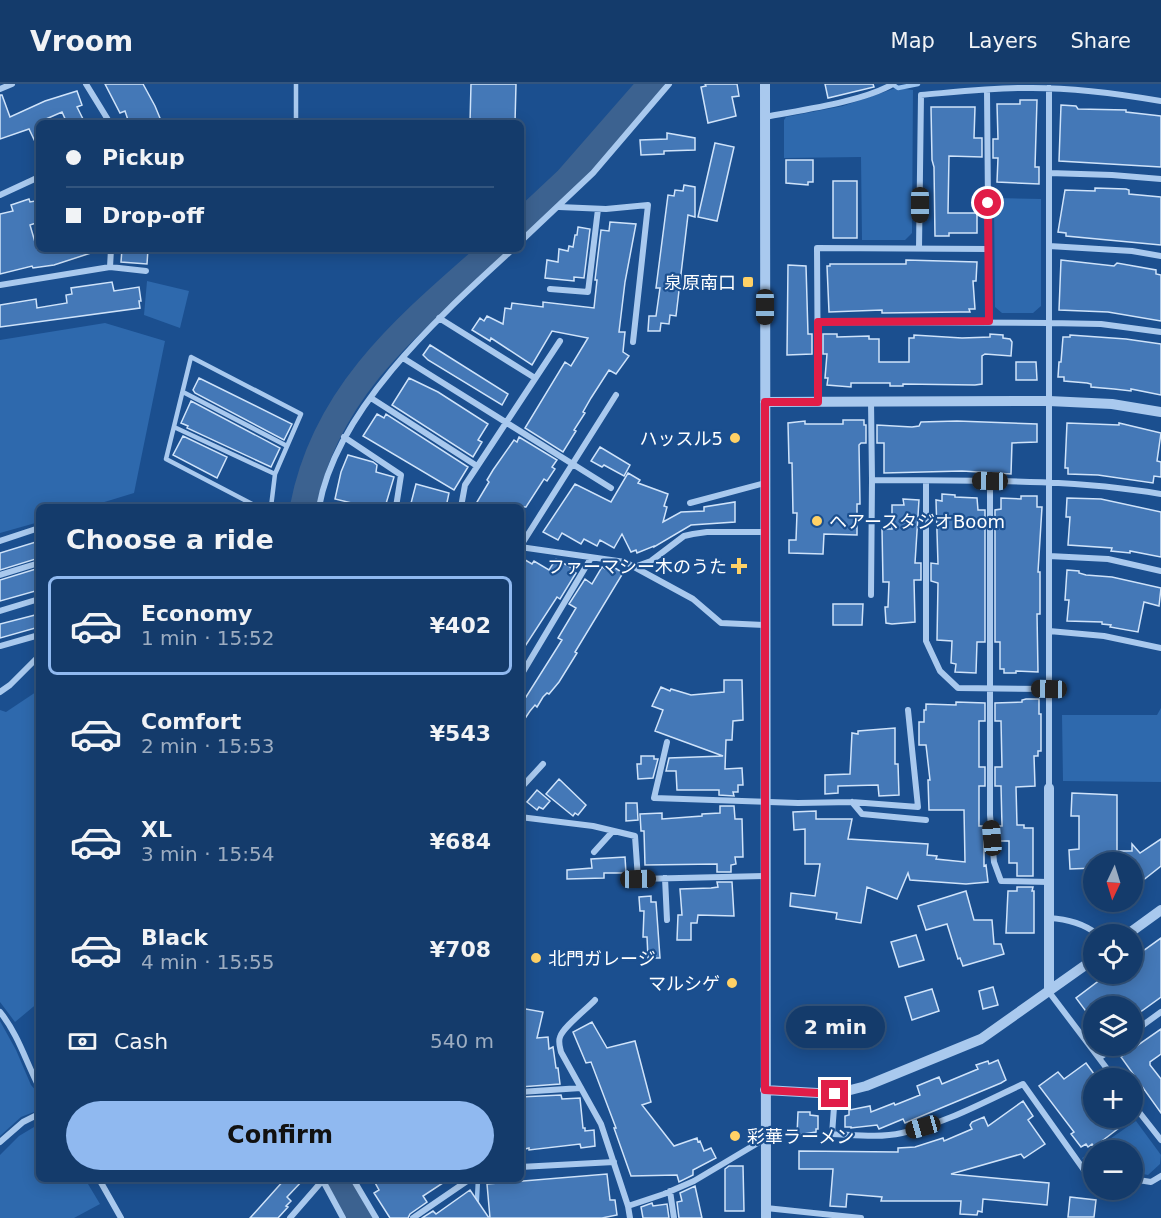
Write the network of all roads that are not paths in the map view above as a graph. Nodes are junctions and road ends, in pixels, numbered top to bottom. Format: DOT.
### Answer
graph roads {
  1 [pos="12,84"];
  2 [pos="86,84"];
  3 [pos="296,84"];
  4 [pos="669,84"];
  5 [pos="765,84"];
  6 [pos="892,84"];
  7 [pos="1049,88"];
  8 [pos="0,89"];
  9 [pos="987,90"];
  10 [pos="1161,101"];
  11 [pos="765,117"];
  12 [pos="108,120"];
  13 [pos="296,120"];
  14 [pos="1049,172"];
  15 [pos="36,178"];
  16 [pos="1161,179"];
  17 [pos="0,195"];
  18 [pos="559,207"];
  19 [pos="598,209"];
  20 [pos="524,238"];
  21 [pos="1049,246"];
  22 [pos="919,248"];
  23 [pos="989,249"];
  24 [pos="111,252"];
  25 [pos="510,252"];
  26 [pos="1161,256"];
  27 [pos="110,267"];
  28 [pos="146,271"];
  29 [pos="0,285"];
  30 [pos="550,289"];
  31 [pos="439,318"];
  32 [pos="989,321"];
  33 [pos="818,322"];
  34 [pos="1049,322"];
  35 [pos="1161,332"];
  36 [pos="560,341"];
  37 [pos="633,342"];
  38 [pos="403,358"];
  39 [pos="535,378"];
  40 [pos="183,392"];
  41 [pos="616,395"];
  42 [pos="371,398"];
  43 [pos="871,401"];
  44 [pos="1049,401"];
  45 [pos="765,402"];
  46 [pos="818,402"];
  47 [pos="1161,412"];
  48 [pos="506,422"];
  49 [pos="174,427"];
  50 [pos="345,437"];
  51 [pos="287,446"];
  52 [pos="572,464"];
  53 [pos="477,466"];
  54 [pos="275,474"];
  55 [pos="872,480"];
  56 [pos="926,481"];
  57 [pos="990,481"];
  58 [pos="1049,482"];
  59 [pos="765,483"];
  60 [pos="611,488"];
  61 [pos="1161,494"];
  62 [pos="690,503"];
  63 [pos="252,504"];
  64 [pos="271,504"];
  65 [pos="320,504"];
  66 [pos="396,504"];
  67 [pos="462,504"];
  68 [pos="36,529"];
  69 [pos="765,532"];
  70 [pos="0,541"];
  71 [pos="524,542"];
  72 [pos="524,547"];
  73 [pos="1049,556"];
  74 [pos="591,558"];
  75 [pos="36,564"];
  76 [pos="634,567"];
  77 [pos="1161,571"];
  78 [pos="0,575"];
  79 [pos="871,595"];
  80 [pos="36,600"];
  81 [pos="0,610"];
  82 [pos="765,625"];
  83 [pos="1049,631"];
  84 [pos="36,636"];
  85 [pos="0,646"];
  86 [pos="1161,648"];
  87 [pos="36,659"];
  88 [pos="524,670"];
  89 [pos="988,688"];
  90 [pos="1049,689"];
  91 [pos="0,692"];
  92 [pos="908,710"];
  93 [pos="667,742"];
  94 [pos="543,764"];
  95 [pos="524,785"];
  96 [pos="1049,788"];
  97 [pos="765,802"];
  98 [pos="852,802"];
  99 [pos="524,817"];
  100 [pos="926,820"];
  101 [pos="613,831"];
  102 [pos="594,852"];
  103 [pos="765,876"];
  104 [pos="665,878"];
  105 [pos="1049,882"];
  106 [pos="1161,910"];
  107 [pos="1049,918"];
  108 [pos="667,920"];
  109 [pos="1142,924"];
  110 [pos="1083,926"];
  111 [pos="1083,967"];
  112 [pos="1049,992"];
  113 [pos="595,1000"];
  114 [pos="0,1012"];
  115 [pos="1161,1013"];
  116 [pos="1143,1025"];
  117 [pos="1102,1056"];
  118 [pos="1099,1058"];
  119 [pos="1106,1068"];
  120 [pos="36,1081"];
  121 [pos="581,1088"];
  122 [pos="765,1090"];
  123 [pos="524,1092"];
  124 [pos="835,1094"];
  125 [pos="36,1116"];
  126 [pos="1143,1117"];
  127 [pos="766,1138"];
  128 [pos="1161,1140"];
  129 [pos="0,1142"];
  130 [pos="614,1162"];
  131 [pos="524,1167"];
  132 [pos="1083,1169"];
  133 [pos="1161,1176"];
  134 [pos="1143,1181"];
  135 [pos="101,1182"];
  136 [pos="320,1182"];
  137 [pos="324,1182"];
  138 [pos="355,1182"];
  139 [pos="466,1182"];
  140 [pos="670,1191"];
  141 [pos="628,1206"];
  142 [pos="766,1213"];
  143 [pos="121,1218"];
  144 [pos="290,1218"];
  145 [pos="342,1218"];
  146 [pos="376,1218"];
  147 [pos="413,1218"];
  148 [pos="630,1218"];
  149 [pos="674,1218"];
  150 [pos="861,1218"];
  1 -- 8 [label="street"];
  2 -- 12 [label="street"];
  3 -- 13 [label="lane"];
  4 -- 18 [label="street"];
  5 -- 11 [label="street"];
  6 -- 11 [label="street"];
  7 -- 9 [label="street"];
  7 -- 10 [label="street"];
  7 -- 14 [label="street"];
  9 -- 22 [label="street"];
  9 -- 23 [label="street"];
  11 -- 45 [label="street"];
  14 -- 16 [label="street"];
  14 -- 21 [label="street"];
  15 -- 17 [label="street"];
  18 -- 19 [label="street"];
  18 -- 20 [label="street"];
  19 -- 30 [label="street"];
  19 -- 37 [label="street"];
  21 -- 26 [label="street"];
  21 -- 34 [label="street"];
  22 -- 23 [label="street"];
  22 -- 33 [label="street"];
  23 -- 32 [label="street"];
  24 -- 27 [label="street"];
  25 -- 31 [label="street"];
  27 -- 28 [label="street"];
  27 -- 29 [label="street"];
  31 -- 38 [label="street"];
  31 -- 39 [label="street"];
  32 -- 33 [label="street"];
  32 -- 34 [label="street"];
  33 -- 46 [label="street"];
  34 -- 35 [label="street"];
  34 -- 44 [label="street"];
  36 -- 39 [label="street"];
  38 -- 42 [label="street"];
  38 -- 48 [label="street"];
  39 -- 48 [label="street"];
  40 -- 49 [label="lane"];
  40 -- 51 [label="lane"];
  40 -- 51 [label="lane"];
  41 -- 52 [label="street"];
  42 -- 50 [label="street"];
  42 -- 53 [label="street"];
  43 -- 44 [label="street"];
  43 -- 46 [label="street"];
  43 -- 55 [label="street"];
  44 -- 47 [label="street"];
  44 -- 58 [label="street"];
  45 -- 46 [label="street"];
  45 -- 59 [label="street"];
  48 -- 52 [label="street"];
  48 -- 53 [label="street"];
  49 -- 54 [label="lane"];
  49 -- 63 [label="lane"];
  50 -- 65 [label="street"];
  50 -- 66 [label="street"];
  51 -- 54 [label="lane"];
  52 -- 60 [label="street"];
  52 -- 71 [label="street"];
  53 -- 67 [label="street"];
  54 -- 64 [label="lane"];
  55 -- 56 [label="street"];
  55 -- 79 [label="street"];
  56 -- 57 [label="street"];
  56 -- 89 [label="street"];
  57 -- 58 [label="street"];
  57 -- 89 [label="street"];
  58 -- 61 [label="street"];
  58 -- 73 [label="street"];
  59 -- 62 [label="street"];
  59 -- 69 [label="street"];
  68 -- 70 [label="street"];
  69 -- 76 [label="street"];
  69 -- 82 [label="street"];
  72 -- 74 [label="street"];
  73 -- 77 [label="street"];
  73 -- 83 [label="street"];
  74 -- 76 [label="street"];
  74 -- 88 [label="street"];
  75 -- 78 [label="street"];
  76 -- 82 [label="street"];
  80 -- 81 [label="street"];
  82 -- 97 [label="street"];
  83 -- 86 [label="street"];
  83 -- 90 [label="street"];
  84 -- 85 [label="street"];
  87 -- 91 [label="street"];
  89 -- 90 [label="street"];
  89 -- 105 [label="street"];
  90 -- 96 [label="street"];
  92 -- 98 [label="street"];
  93 -- 97 [label="street"];
  94 -- 95 [label="street"];
  96 -- 105 [label="street"];
  97 -- 98 [label="street"];
  97 -- 103 [label="street"];
  98 -- 100 [label="street"];
  99 -- 101 [label="street"];
  101 -- 102 [label="street"];
  101 -- 104 [label="street"];
  103 -- 104 [label="street"];
  103 -- 122 [label="street"];
  104 -- 108 [label="street"];
  105 -- 107 [label="street"];
  106 -- 109 [label="street"];
  107 -- 110 [label="street"];
  107 -- 112 [label="street"];
  111 -- 112 [label="street"];
  112 -- 118 [label="street"];
  112 -- 124 [label="street"];
  113 -- 121 [label="street"];
  114 -- 120 [label="street"];
  115 -- 116 [label="street"];
  117 -- 118 [label="street"];
  118 -- 119 [label="street"];
  121 -- 123 [label="street"];
  121 -- 130 [label="street"];
  122 -- 124 [label="street"];
  122 -- 127 [label="street"];
  124 -- 132 [label="street"];
  125 -- 129 [label="street"];
  126 -- 128 [label="street"];
  127 -- 140 [label="street"];
  127 -- 142 [label="street"];
  130 -- 131 [label="street"];
  130 -- 141 [label="street"];
  133 -- 134 [label="street"];
  135 -- 143 [label="street"];
  136 -- 144 [label="street"];
  137 -- 145 [label="street"];
  138 -- 146 [label="street"];
  139 -- 147 [label="street"];
  140 -- 141 [label="street"];
  140 -- 149 [label="street"];
  141 -- 148 [label="street"];
  142 -- 150 [label="street"];
}
